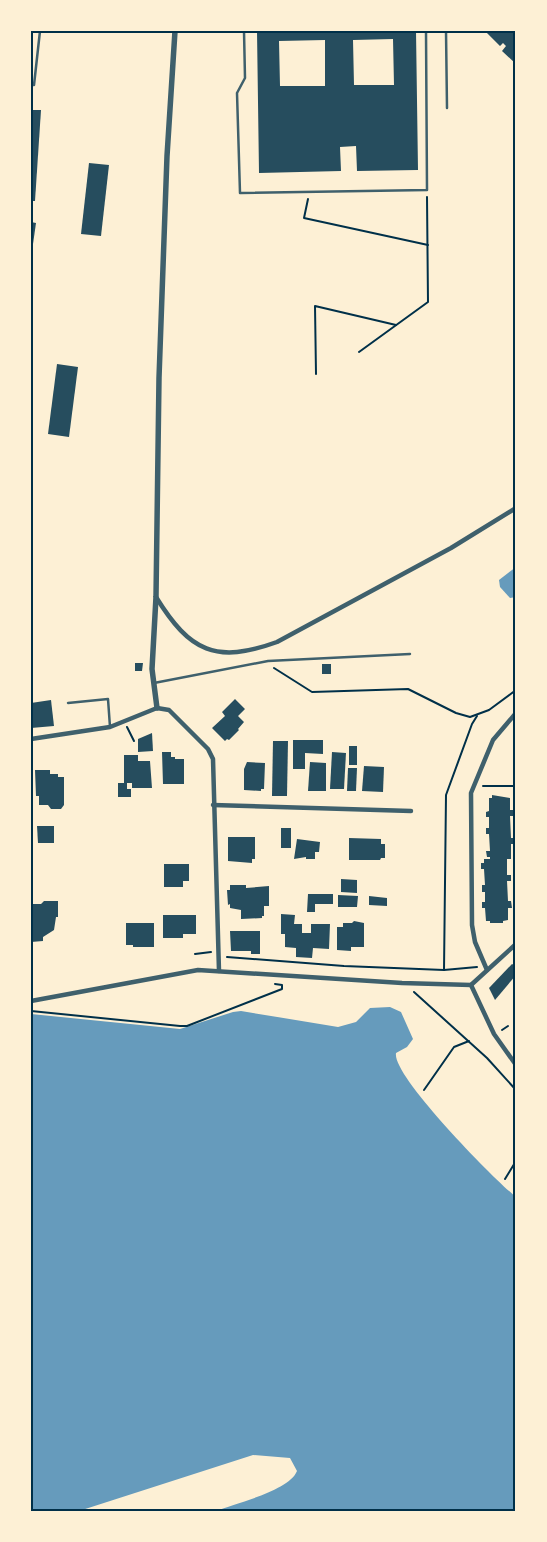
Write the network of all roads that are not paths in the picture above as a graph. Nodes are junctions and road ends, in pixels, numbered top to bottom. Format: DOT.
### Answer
graph roads {
  1 [pos="40,31"];
  2 [pos="174,31"];
  3 [pos="244,31"];
  4 [pos="426,31"];
  5 [pos="446,31"];
  6 [pos="31,85"];
  7 [pos="447,108"];
  8 [pos="516,508"];
  9 [pos="156,597"];
  10 [pos="410,654"];
  11 [pos="153,683"];
  12 [pos="68,703"];
  13 [pos="156,708"];
  14 [pos="516,713"];
  15 [pos="110,727"];
  16 [pos="31,739"];
  17 [pos="213,806"];
  18 [pos="411,811"];
  19 [pos="516,944"];
  20 [pos="486,970"];
  21 [pos="219,971"];
  22 [pos="471,985"];
  23 [pos="31,1001"];
  24 [pos="516,1065"];
  1 -- 6 [label="lane"];
  2 -- 9 [label="street"];
  3 -- 4 [label="lane"];
  5 -- 7 [label="lane"];
  8 -- 9 [label="street"];
  9 -- 11 [label="street"];
  10 -- 11 [label="lane"];
  11 -- 13 [label="street"];
  12 -- 15 [label="lane"];
  13 -- 15 [label="street"];
  13 -- 17 [label="street"];
  14 -- 20 [label="street"];
  15 -- 16 [label="street"];
  17 -- 18 [label="street"];
  17 -- 21 [label="street"];
  19 -- 20 [label="street"];
  20 -- 22 [label="street"];
  21 -- 22 [label="street"];
  21 -- 23 [label="street"];
  22 -- 24 [label="street"];
}
